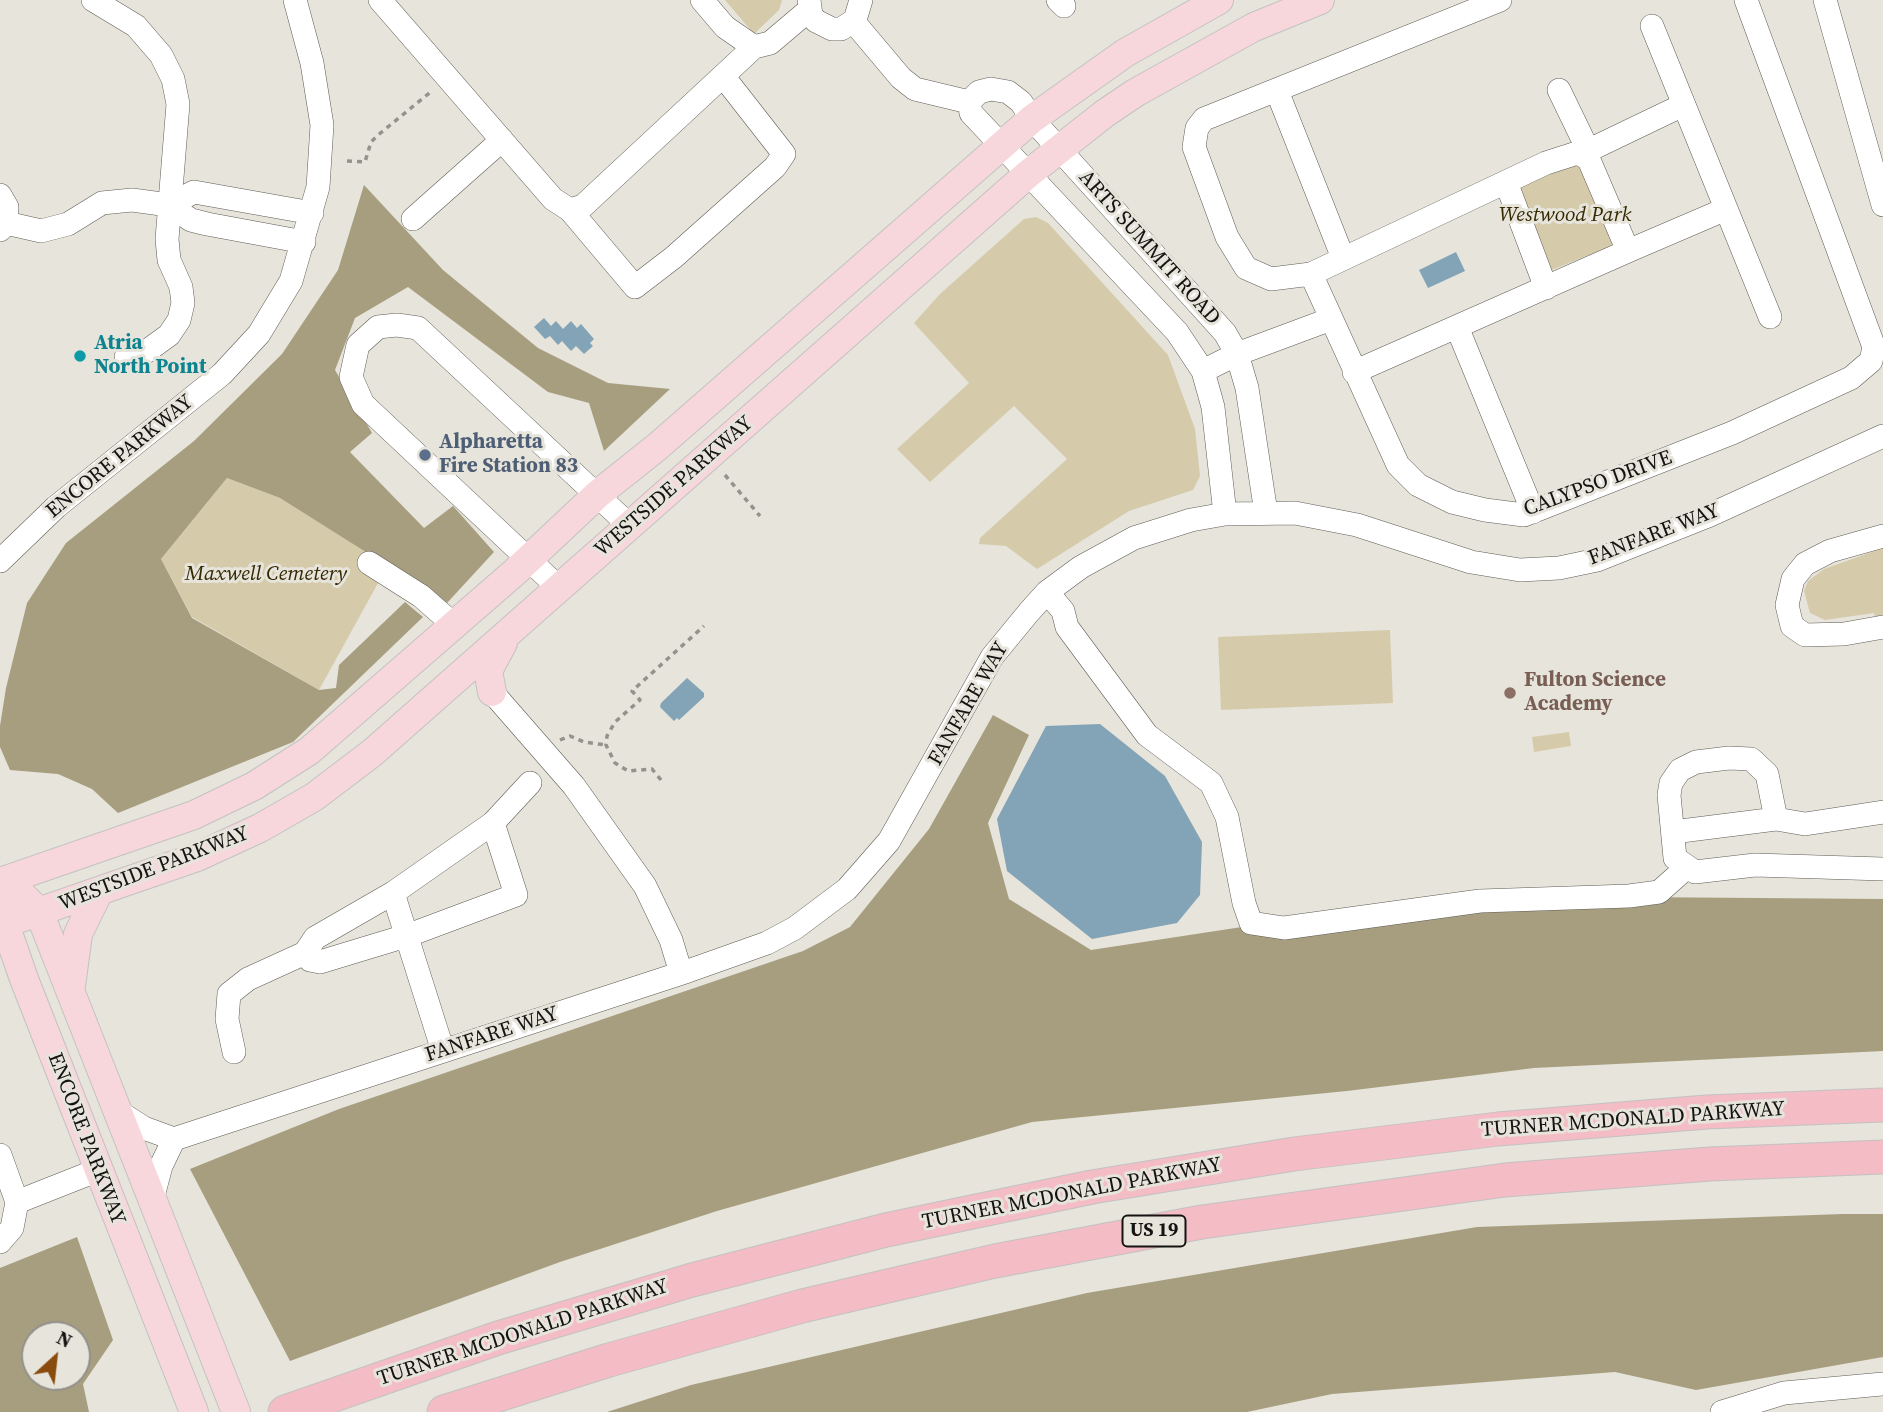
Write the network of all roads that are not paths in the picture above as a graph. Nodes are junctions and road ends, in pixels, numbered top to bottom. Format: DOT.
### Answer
graph roads {
  1 [pos="93,0"];
  2 [pos="295,0"];
  3 [pos="380,0"];
  4 [pos="702,0"];
  5 [pos="1219,0"];
  6 [pos="1320,0"];
  7 [pos="1500,0"];
  8 [pos="1745,0"];
  9 [pos="1825,0"];
  10 [pos="809,5"];
  11 [pos="858,10"];
  12 [pos="1652,26"];
  13 [pos="754,47"];
  14 [pos="723,76"];
  15 [pos="1559,90"];
  16 [pos="1277,91"];
  17 [pos="969,102"];
  18 [pos="1684,105"];
  19 [pos="1032,119"];
  20 [pos="502,140"];
  21 [pos="1000,145"];
  22 [pos="1059,150"];
  23 [pos="1585,152"];
  24 [pos="1028,174"];
  25 [pos="1879,175"];
  26 [pos="1506,182"];
  27 [pos="0,195"];
  28 [pos="251,202"];
  29 [pos="169,205"];
  30 [pos="1883,205"];
  31 [pos="1726,209"];
  32 [pos="570,210"];
  33 [pos="312,213"];
  34 [pos="413,219"];
  35 [pos="3,226"];
  36 [pos="248,230"];
  37 [pos="304,242"];
  38 [pos="1628,251"];
  39 [pos="1343,258"];
  40 [pos="1311,274"];
  41 [pos="1546,288"];
  42 [pos="1770,317"];
  43 [pos="1331,319"];
  44 [pos="1457,327"];
  45 [pos="1237,354"];
  46 [pos="126,357"];
  47 [pos="1203,372"];
  48 [pos="1354,372"];
  49 [pos="1883,436"];
  50 [pos="598,494"];
  51 [pos="1533,512"];
  52 [pos="1266,513"];
  53 [pos="1224,514"];
  54 [pos="630,526"];
  55 [pos="1883,536"];
  56 [pos="528,559"];
  57 [pos="0,561"];
  58 [pos="369,563"];
  59 [pos="559,588"];
  60 [pos="1047,592"];
  61 [pos="454,625"];
  62 [pos="516,626"];
  63 [pos="1883,627"];
  64 [pos="443,690"];
  65 [pos="492,691"];
  66 [pos="530,783"];
  67 [pos="1883,813"];
  68 [pos="1776,819"];
  69 [pos="493,824"];
  70 [pos="1673,832"];
  71 [pos="1686,868"];
  72 [pos="1883,869"];
  73 [pos="2,879"];
  74 [pos="99,891"];
  75 [pos="393,893"];
  76 [pos="38,912"];
  77 [pos="2,924"];
  78 [pos="409,935"];
  79 [pos="304,953"];
  80 [pos="0,964"];
  81 [pos="681,973"];
  82 [pos="24,979"];
  83 [pos="71,989"];
  84 [pos="443,1051"];
  85 [pos="234,1052"];
  86 [pos="1883,1105"];
  87 [pos="119,1112"];
  88 [pos="174,1139"];
  89 [pos="0,1156"];
  90 [pos="1883,1157"];
  91 [pos="98,1170"];
  92 [pos="152,1199"];
  93 [pos="17,1202"];
  94 [pos="0,1242"];
  95 [pos="1883,1384"];
  96 [pos="194,1412"];
  97 [pos="236,1412"];
  98 [pos="285,1412"];
  99 [pos="444,1412"];
  100 [pos="1722,1412"];
  1 -- 29 [label="street"];
  2 -- 33 [label="street, ENCORE PARKWAY"];
  3 -- 20 [label="street"];
  4 -- 13 [label="street"];
  5 -- 19 [label="main road, WESTSIDE PARKWAY"];
  6 -- 22 [label="main road, WESTSIDE PARKWAY"];
  7 -- 16 [label="street"];
  8 -- 51 [label="street, CALYPSO DRIVE"];
  9 -- 25 [label="street"];
  10 -- 11 [label="street"];
  10 -- 13 [label="street"];
  11 -- 17 [label="street"];
  12 -- 18 [label="street"];
  13 -- 14 [label="street"];
  14 -- 32 [label="street"];
  14 -- 32 [label="street"];
  15 -- 23 [label="street"];
  16 -- 39 [label="street"];
  16 -- 40 [label="street"];
  17 -- 19 [label="street, ARTS SUMMIT ROAD"];
  17 -- 21 [label="street, ARTS SUMMIT ROAD"];
  18 -- 23 [label="street"];
  18 -- 31 [label="street"];
  19 -- 21 [label="main road, WESTSIDE PARKWAY"];
  19 -- 22 [label="street, ARTS SUMMIT ROAD"];
  20 -- 32 [label="street"];
  20 -- 34 [label="street"];
  21 -- 24 [label="street, ARTS SUMMIT ROAD"];
  21 -- 50 [label="main road, WESTSIDE PARKWAY"];
  22 -- 24 [label="main road, WESTSIDE PARKWAY"];
  22 -- 45 [label="street, ARTS SUMMIT ROAD"];
  23 -- 26 [label="street"];
  23 -- 38 [label="street"];
  24 -- 47 [label="street, ARTS SUMMIT ROAD"];
  24 -- 54 [label="main road, WESTSIDE PARKWAY"];
  25 -- 30 [label="street"];
  26 -- 39 [label="street"];
  26 -- 41 [label="street"];
  27 -- 35 [label="street"];
  28 -- 29 [label="street"];
  28 -- 33 [label="street"];
  28 -- 36 [label="street"];
  29 -- 35 [label="street"];
  29 -- 36 [label="street"];
  29 -- 46 [label="street"];
  31 -- 38 [label="street"];
  31 -- 42 [label="street"];
  33 -- 37 [label="street, ENCORE PARKWAY"];
  36 -- 37 [label="street"];
  37 -- 57 [label="street, ENCORE PARKWAY"];
  38 -- 41 [label="street"];
  39 -- 40 [label="street"];
  40 -- 43 [label="street, CALYPSO DRIVE"];
  41 -- 44 [label="street"];
  43 -- 45 [label="street"];
  43 -- 48 [label="street, CALYPSO DRIVE"];
  44 -- 48 [label="street"];
  44 -- 51 [label="street"];
  45 -- 47 [label="street"];
  45 -- 52 [label="street, ARTS SUMMIT ROAD"];
  47 -- 53 [label="street, ARTS SUMMIT ROAD"];
  48 -- 51 [label="street, CALYPSO DRIVE"];
  49 -- 52 [label="street, FANFARE WAY"];
  50 -- 54 [label="street"];
  50 -- 56 [label="main road, WESTSIDE PARKWAY"];
  50 -- 56 [label="street"];
  52 -- 53 [label="street, FANFARE WAY"];
  53 -- 60 [label="street, FANFARE WAY"];
  54 -- 59 [label="main road, WESTSIDE PARKWAY"];
  55 -- 63 [label="street"];
  56 -- 59 [label="street"];
  56 -- 61 [label="main road, WESTSIDE PARKWAY"];
  58 -- 61 [label="street"];
  59 -- 62 [label="main road, WESTSIDE PARKWAY"];
  60 -- 71 [label="street"];
  60 -- 81 [label="street, FANFARE WAY"];
  61 -- 73 [label="main road, WESTSIDE PARKWAY"];
  62 -- 64 [label="main road, WESTSIDE PARKWAY"];
  62 -- 65 [label="main road"];
  64 -- 65 [label="main road"];
  64 -- 74 [label="main road, WESTSIDE PARKWAY"];
  65 -- 81 [label="street"];
  66 -- 69 [label="street"];
  67 -- 68 [label="street"];
  68 -- 70 [label="street"];
  68 -- 70 [label="street"];
  69 -- 75 [label="street"];
  69 -- 78 [label="street"];
  70 -- 71 [label="street"];
  71 -- 72 [label="street"];
  73 -- 76 [label="main road"];
  73 -- 77 [label="main road, ENCORE PARKWAY"];
  74 -- 76 [label="main road, WESTSIDE PARKWAY"];
  74 -- 83 [label="main road"];
  75 -- 78 [label="street"];
  75 -- 79 [label="street"];
  76 -- 77 [label="main road, WESTSIDE PARKWAY"];
  76 -- 83 [label="main road, ENCORE PARKWAY"];
  77 -- 82 [label="main road, ENCORE PARKWAY"];
  78 -- 79 [label="street"];
  78 -- 84 [label="street"];
  79 -- 85 [label="street"];
  80 -- 82 [label="main road"];
  81 -- 84 [label="street, FANFARE WAY"];
  82 -- 91 [label="main road, ENCORE PARKWAY"];
  83 -- 87 [label="main road, ENCORE PARKWAY"];
  84 -- 88 [label="street, FANFARE WAY"];
  86 -- 98 [label="highway, TURNER MCDONALD PARKWAY"];
  87 -- 88 [label="street"];
  87 -- 92 [label="main road, ENCORE PARKWAY"];
  88 -- 92 [label="street"];
  89 -- 93 [label="street"];
  90 -- 99 [label="highway, US 19"];
  91 -- 93 [label="street"];
  91 -- 96 [label="main road, ENCORE PARKWAY"];
  92 -- 97 [label="main road, ENCORE PARKWAY"];
  93 -- 94 [label="street"];
  95 -- 100 [label="street"];
}
